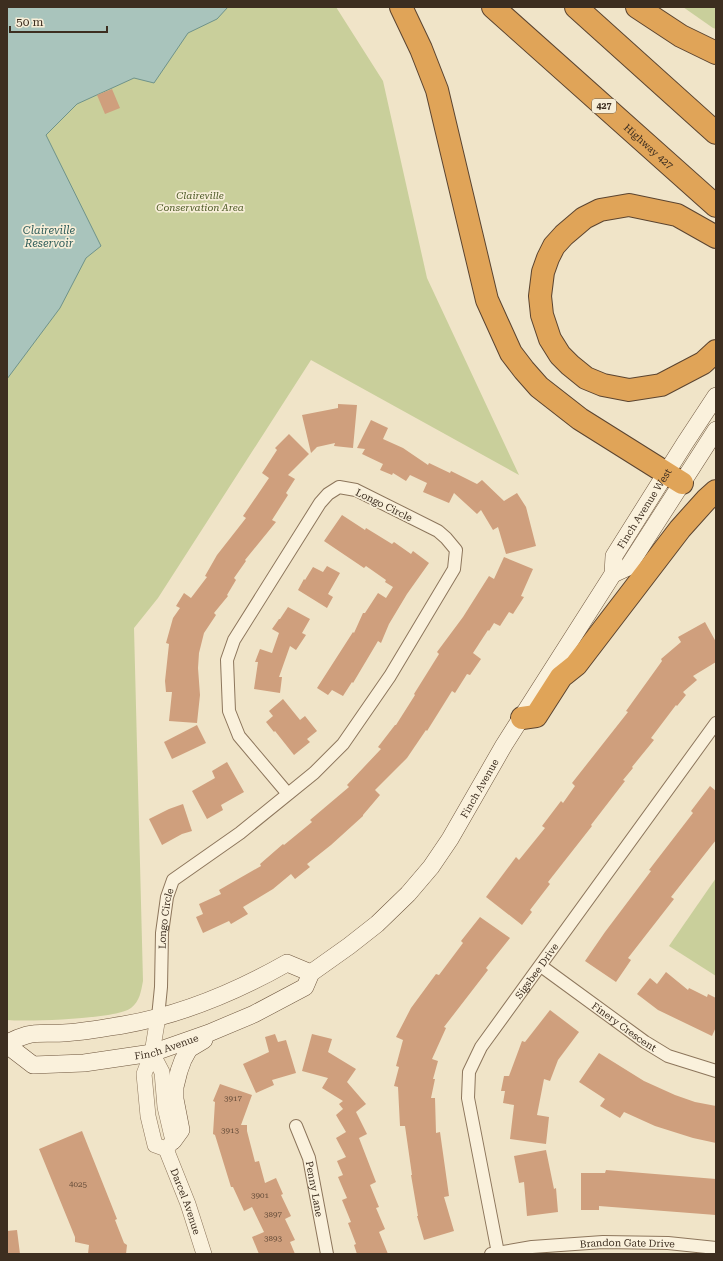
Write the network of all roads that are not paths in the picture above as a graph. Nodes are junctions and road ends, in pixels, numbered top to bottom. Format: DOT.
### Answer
graph roads {
  1 [pos="401,7"];
  2 [pos="493,7"];
  3 [pos="576,7"];
  4 [pos="637,7"];
  5 [pos="716,52"];
  6 [pos="716,133"];
  7 [pos="716,206"];
  8 [pos="716,237"];
  9 [pos="716,351"];
  10 [pos="716,396"];
  11 [pos="716,430"];
  12 [pos="674,478"];
  13 [pos="716,491"];
  14 [pos="613,574"];
  15 [pos="522,718"];
  16 [pos="716,723"];
  17 [pos="288,794"];
  18 [pos="541,966"];
  19 [pos="311,973"];
  20 [pos="254,1014"];
  21 [pos="158,1017"];
  22 [pos="7,1044"];
  23 [pos="152,1053"];
  24 [pos="716,1071"];
  25 [pos="296,1126"];
  26 [pos="170,1145"];
  27 [pos="716,1248"];
  28 [pos="494,1253"];
  29 [pos="204,1254"];
  30 [pos="327,1254"];
  1 -- 12 [label="highway"];
  2 -- 7 [label="highway, Highway 427 / 427"];
  3 -- 6 [label="highway"];
  4 -- 5 [label="highway"];
  8 -- 9 [label="highway"];
  10 -- 12 [label="main road, Finch Avenue West"];
  11 -- 12 [label="main road, Finch Avenue West"];
  12 -- 14 [label="main road, Finch Avenue West"];
  12 -- 14 [label="main road, Finch Avenue West"];
  13 -- 15 [label="highway"];
  14 -- 15 [label="main road, Finch Avenue"];
  15 -- 19 [label="main road, Finch Avenue"];
  16 -- 18 [label="street, Sigsbee Drive"];
  17 -- 17 [label="street, Longo Circle"];
  17 -- 21 [label="street, Longo Circle"];
  18 -- 24 [label="street, Finery Crescent"];
  18 -- 28 [label="street, Sigsbee Drive"];
  19 -- 20 [label="main road, Finch Avenue"];
  19 -- 21 [label="main road, Finch Avenue"];
  20 -- 23 [label="main road, Finch Avenue"];
  20 -- 26 [label="main road"];
  21 -- 22 [label="main road, Finch Avenue"];
  21 -- 23 [label="street, Longo Circle"];
  22 -- 23 [label="main road, Finch Avenue"];
  23 -- 26 [label="street, Darcel Avenue"];
  25 -- 30 [label="street, Penny Lane"];
  26 -- 29 [label="street, Darcel Avenue"];
  27 -- 28 [label="street, Brandon Gate Drive"];
}
